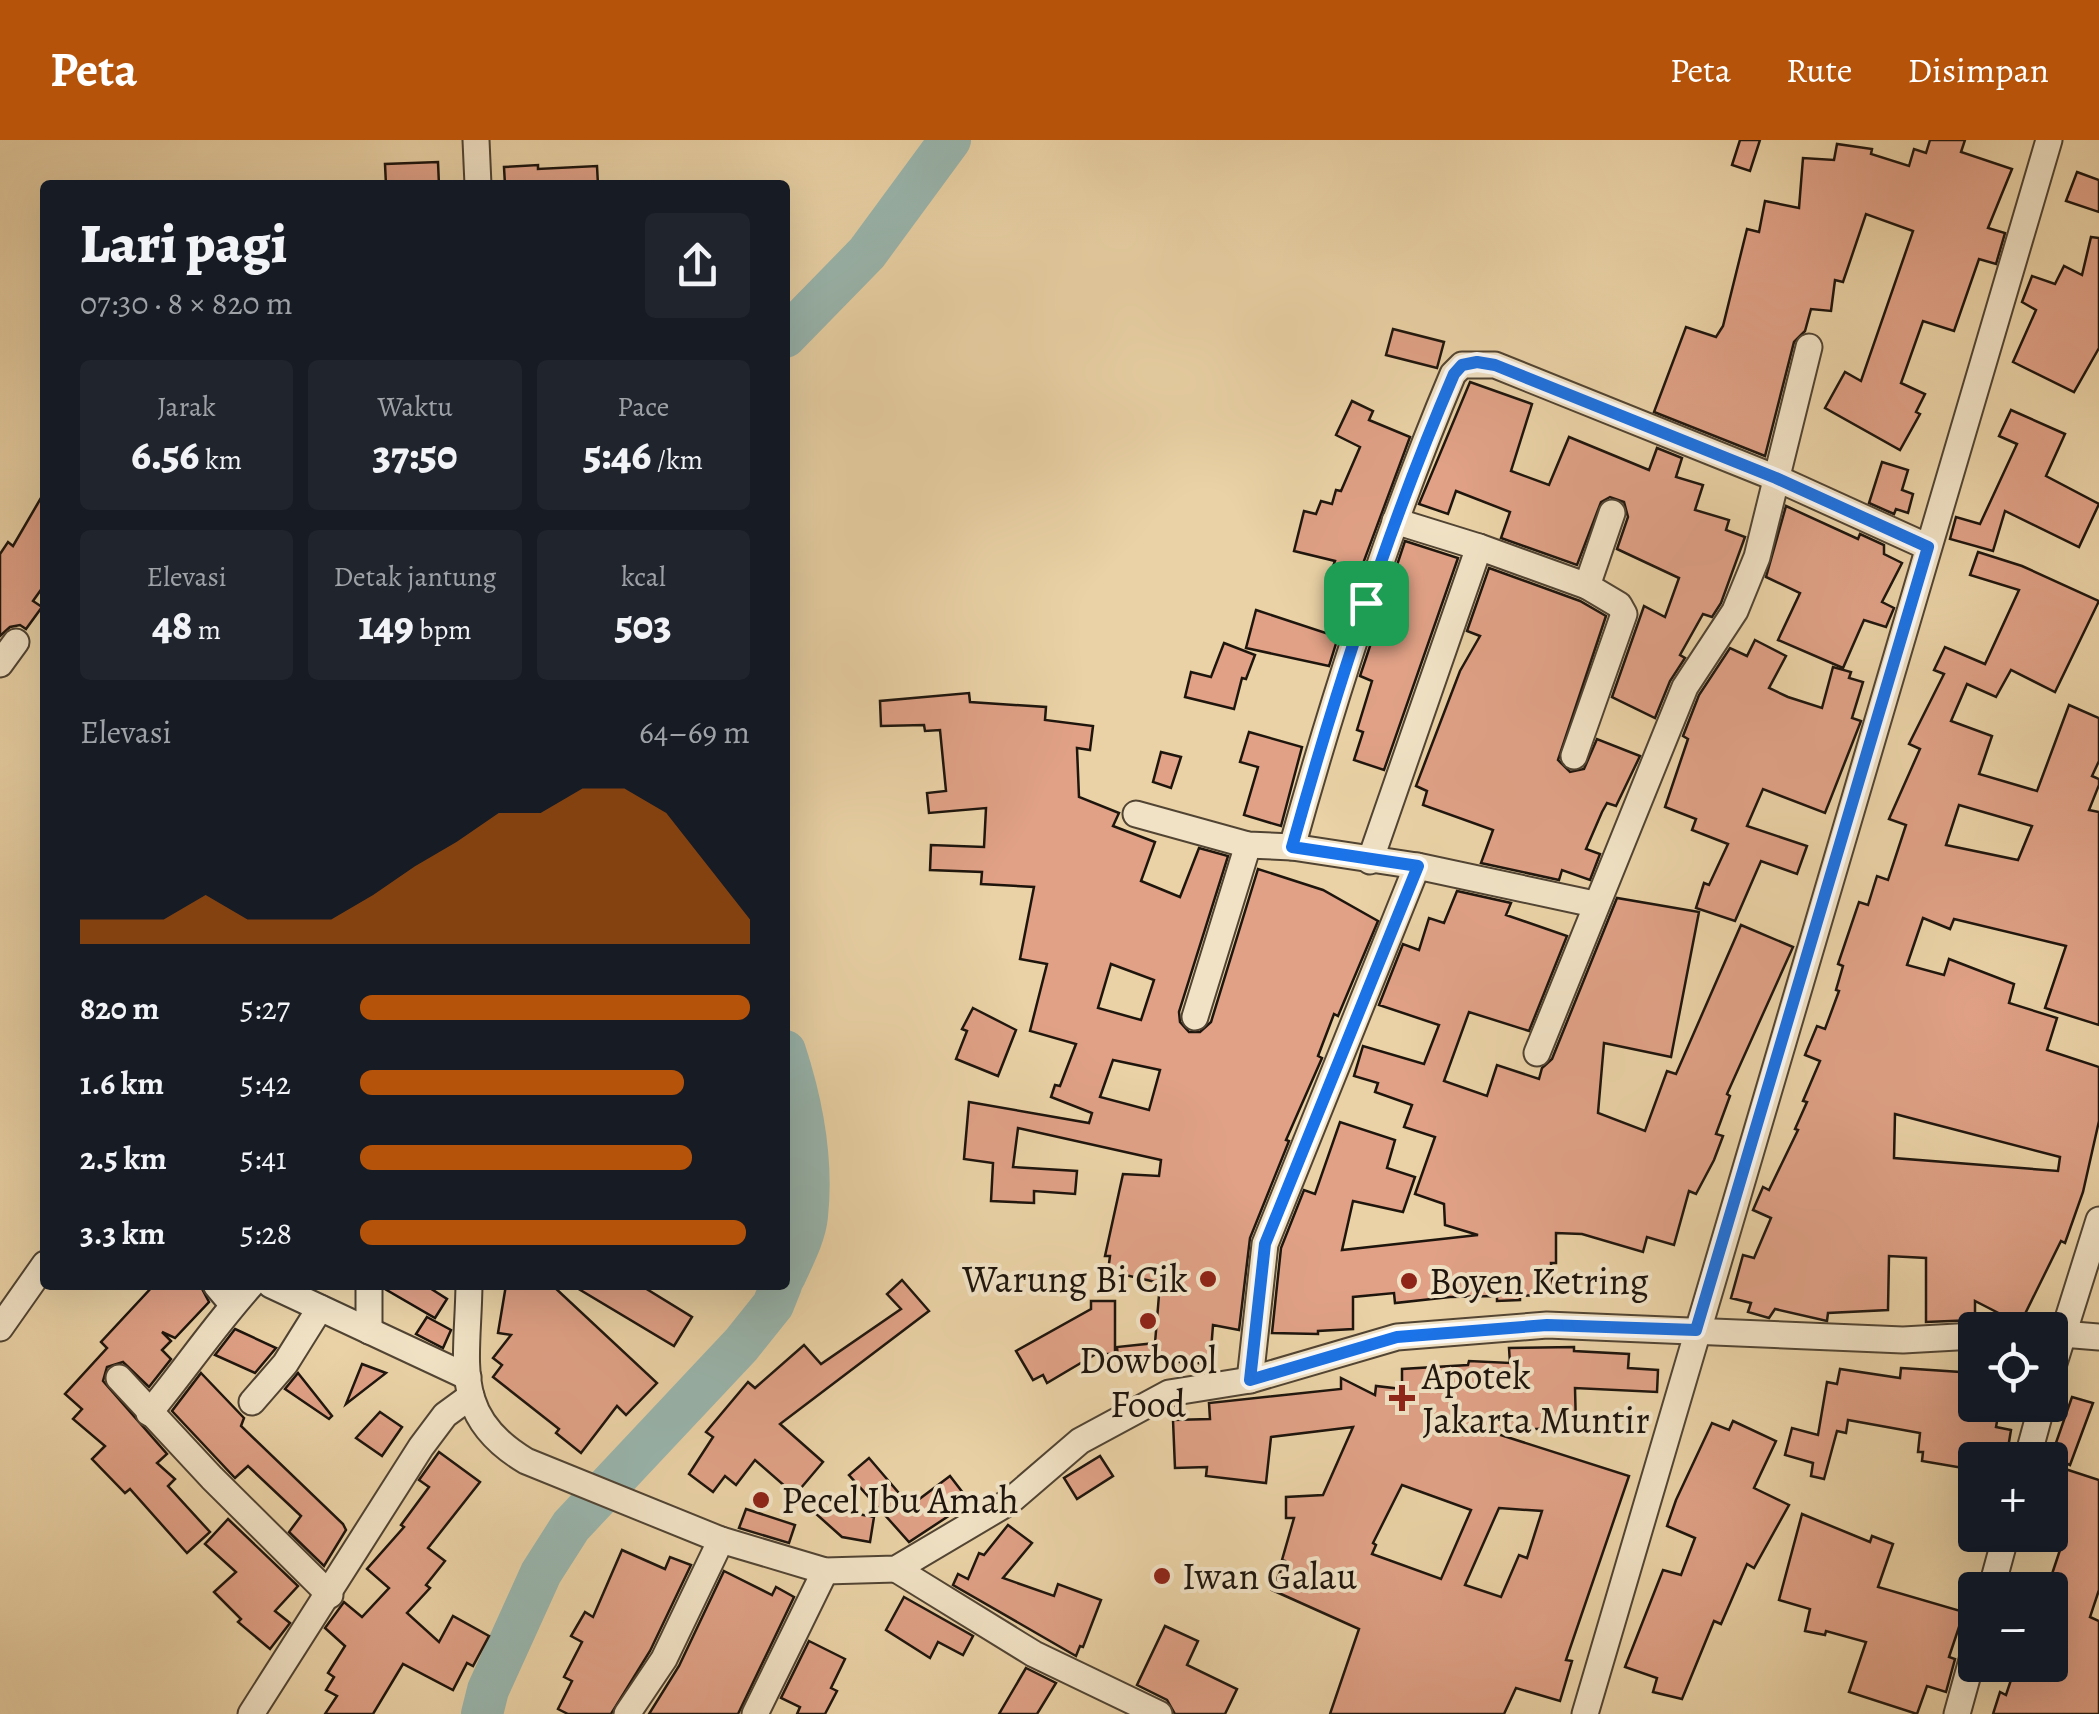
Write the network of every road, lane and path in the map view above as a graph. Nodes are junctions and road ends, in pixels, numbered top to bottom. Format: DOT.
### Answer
graph roads {
  1 [pos="476,140"];
  2 [pos="2049,140"];
  3 [pos="478,180"];
  4 [pos="1809,347"];
  5 [pos="1776,478"];
  6 [pos="1612,513"];
  7 [pos="1395,521"];
  8 [pos="1928,547"];
  9 [pos="1479,548"];
  10 [pos="1587,586"];
  11 [pos="16,642"];
  12 [pos="0,664"];
  13 [pos="1574,756"];
  14 [pos="1136,814"];
  15 [pos="1248,845"];
  16 [pos="1292,847"];
  17 [pos="1370,861"];
  18 [pos="1418,866"];
  19 [pos="1594,904"];
  20 [pos="1194,1017"];
  21 [pos="1537,1053"];
  22 [pos="2099,1220"];
  23 [pos="40,1271"];
  24 [pos="282,1290"];
  25 [pos="369,1290"];
  26 [pos="469,1290"];
  27 [pos="224,1295"];
  28 [pos="320,1308"];
  29 [pos="2064,1312"];
  30 [pos="0,1328"];
  31 [pos="1696,1330"];
  32 [pos="369,1331"];
  33 [pos="2068,1334"];
  34 [pos="1958,1337"];
  35 [pos="2099,1337"];
  36 [pos="118,1378"];
  37 [pos="1250,1380"];
  38 [pos="469,1386"];
  39 [pos="252,1402"];
  40 [pos="149,1414"];
  41 [pos="722,1540"];
  42 [pos="896,1569"];
  43 [pos="825,1570"];
  44 [pos="330,1595"];
  45 [pos="1966,1682"];
  46 [pos="251,1714"];
  47 [pos="627,1714"];
  48 [pos="756,1714"];
  49 [pos="1158,1714"];
  50 [pos="1585,1714"];
  51 [pos="1957,1714"];
  1 -- 3 [label="street"];
  2 -- 8 [label="street"];
  4 -- 5 [label="street"];
  5 -- 7 [label="street"];
  5 -- 8 [label="street"];
  5 -- 19 [label="street"];
  6 -- 10 [label="street"];
  7 -- 9 [label="street"];
  7 -- 16 [label="street"];
  8 -- 31 [label="street"];
  9 -- 10 [label="street"];
  9 -- 17 [label="street"];
  10 -- 13 [label="street"];
  11 -- 12 [label="street"];
  14 -- 15 [label="street"];
  15 -- 16 [label="street"];
  15 -- 20 [label="street"];
  16 -- 17 [label="street"];
  17 -- 18 [label="street"];
  18 -- 19 [label="street"];
  18 -- 37 [label="street"];
  19 -- 21 [label="street"];
  22 -- 29 [label="street"];
  23 -- 30 [label="street"];
  24 -- 28 [label="street"];
  25 -- 32 [label="street"];
  26 -- 38 [label="street"];
  27 -- 40 [label="street"];
  28 -- 32 [label="street"];
  28 -- 39 [label="street"];
  31 -- 34 [label="street"];
  31 -- 37 [label="street"];
  31 -- 50 [label="street"];
  32 -- 38 [label="street"];
  33 -- 35 [label="street"];
  36 -- 40 [label="street"];
  37 -- 42 [label="street"];
  38 -- 41 [label="street"];
  38 -- 44 [label="street"];
  40 -- 44 [label="street"];
  41 -- 43 [label="street"];
  41 -- 47 [label="street"];
  42 -- 43 [label="street"];
  42 -- 49 [label="street"];
  43 -- 48 [label="street"];
  44 -- 46 [label="street"];
  45 -- 51 [label="street"];
}
